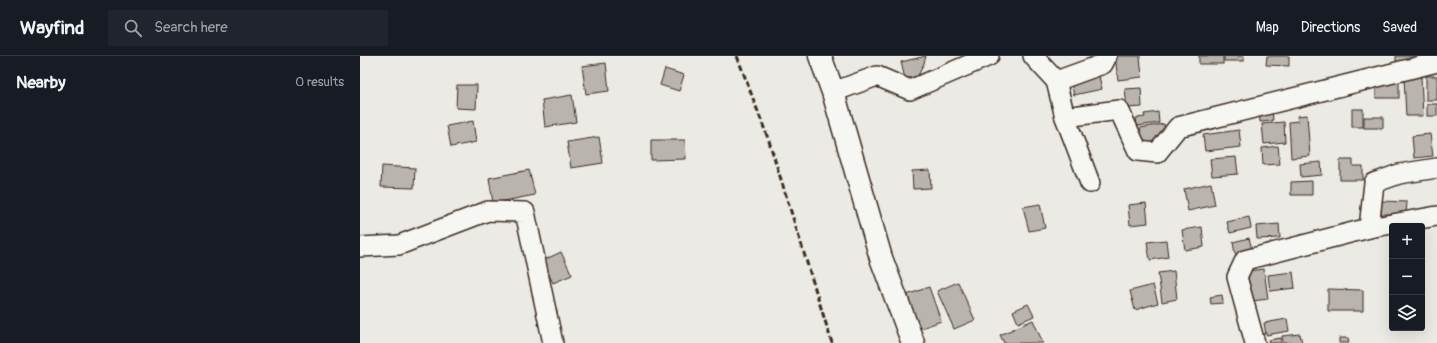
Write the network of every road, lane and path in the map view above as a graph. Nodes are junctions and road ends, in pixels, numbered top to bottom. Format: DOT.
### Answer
graph roads {
  1 [pos="820,56"];
  2 [pos="989,56"];
  3 [pos="1033,56"];
  4 [pos="1107,56"];
  5 [pos="1437,62"];
  6 [pos="1056,82"];
  7 [pos="833,92"];
  8 [pos="1065,117"];
  9 [pos="1437,168"];
  10 [pos="1090,183"];
  11 [pos="1437,216"];
  12 [pos="1370,228"];
  13 [pos="360,247"];
  14 [pos="553,343"];
  15 [pos="913,343"];
  16 [pos="1255,343"];
  1 -- 7 [label="street"];
  2 -- 7 [label="street"];
  3 -- 6 [label="street"];
  4 -- 6 [label="street"];
  5 -- 8 [label="street"];
  6 -- 8 [label="street"];
  7 -- 15 [label="street"];
  8 -- 10 [label="street"];
  9 -- 12 [label="street"];
  11 -- 12 [label="street"];
  12 -- 16 [label="street"];
  13 -- 14 [label="street"];
}
